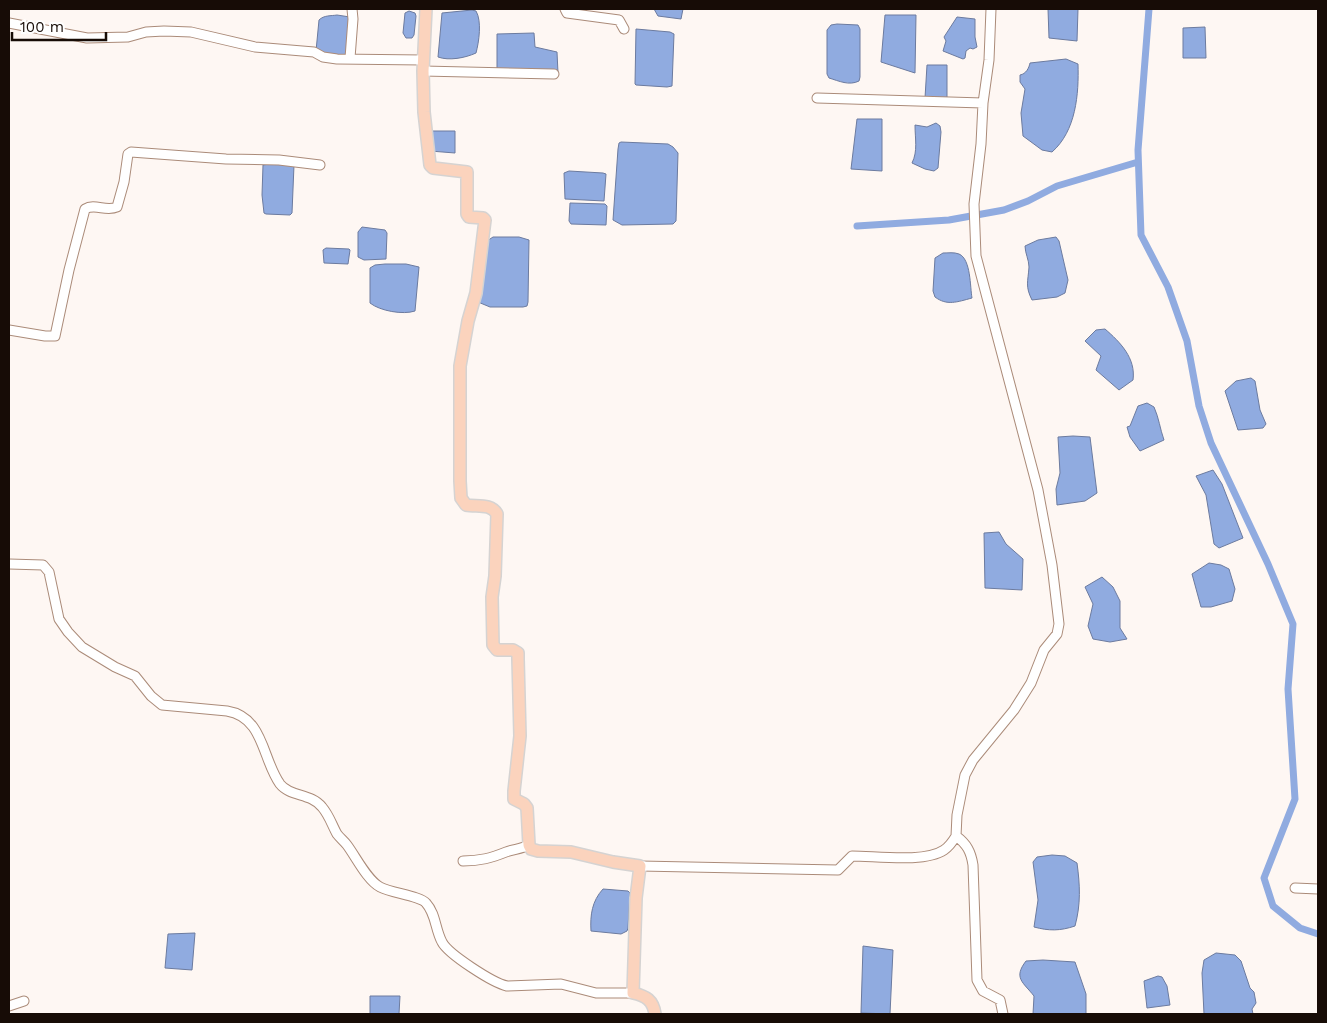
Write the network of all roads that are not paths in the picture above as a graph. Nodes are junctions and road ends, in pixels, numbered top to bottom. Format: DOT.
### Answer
graph roads {
  1 [pos="352,9"];
  2 [pos="426,9"];
  3 [pos="565,9"];
  4 [pos="991,9"];
  5 [pos="9,23"];
  6 [pos="624,29"];
  7 [pos="350,58"];
  8 [pos="423,66"];
  9 [pos="554,74"];
  10 [pos="817,98"];
  11 [pos="982,103"];
  12 [pos="320,165"];
  13 [pos="9,330"];
  14 [pos="9,564"];
  15 [pos="956,836"];
  16 [pos="528,845"];
  17 [pos="463,861"];
  18 [pos="640,866"];
  19 [pos="1295,888"];
  20 [pos="1318,888"];
  21 [pos="632,994"];
  22 [pos="24,1002"];
  23 [pos="9,1006"];
  24 [pos="655,1014"];
  25 [pos="1003,1014"];
  1 -- 7 [label="street"];
  2 -- 8 [label="main road"];
  3 -- 6 [label="street"];
  4 -- 11 [label="street"];
  5 -- 7 [label="street"];
  7 -- 8 [label="street"];
  8 -- 9 [label="street"];
  8 -- 16 [label="main road"];
  10 -- 11 [label="street"];
  11 -- 15 [label="street"];
  12 -- 13 [label="street"];
  14 -- 21 [label="street"];
  15 -- 18 [label="street"];
  15 -- 25 [label="street"];
  16 -- 17 [label="street"];
  16 -- 18 [label="main road"];
  18 -- 21 [label="main road"];
  19 -- 20 [label="street"];
  21 -- 24 [label="main road"];
  22 -- 23 [label="street"];
}
